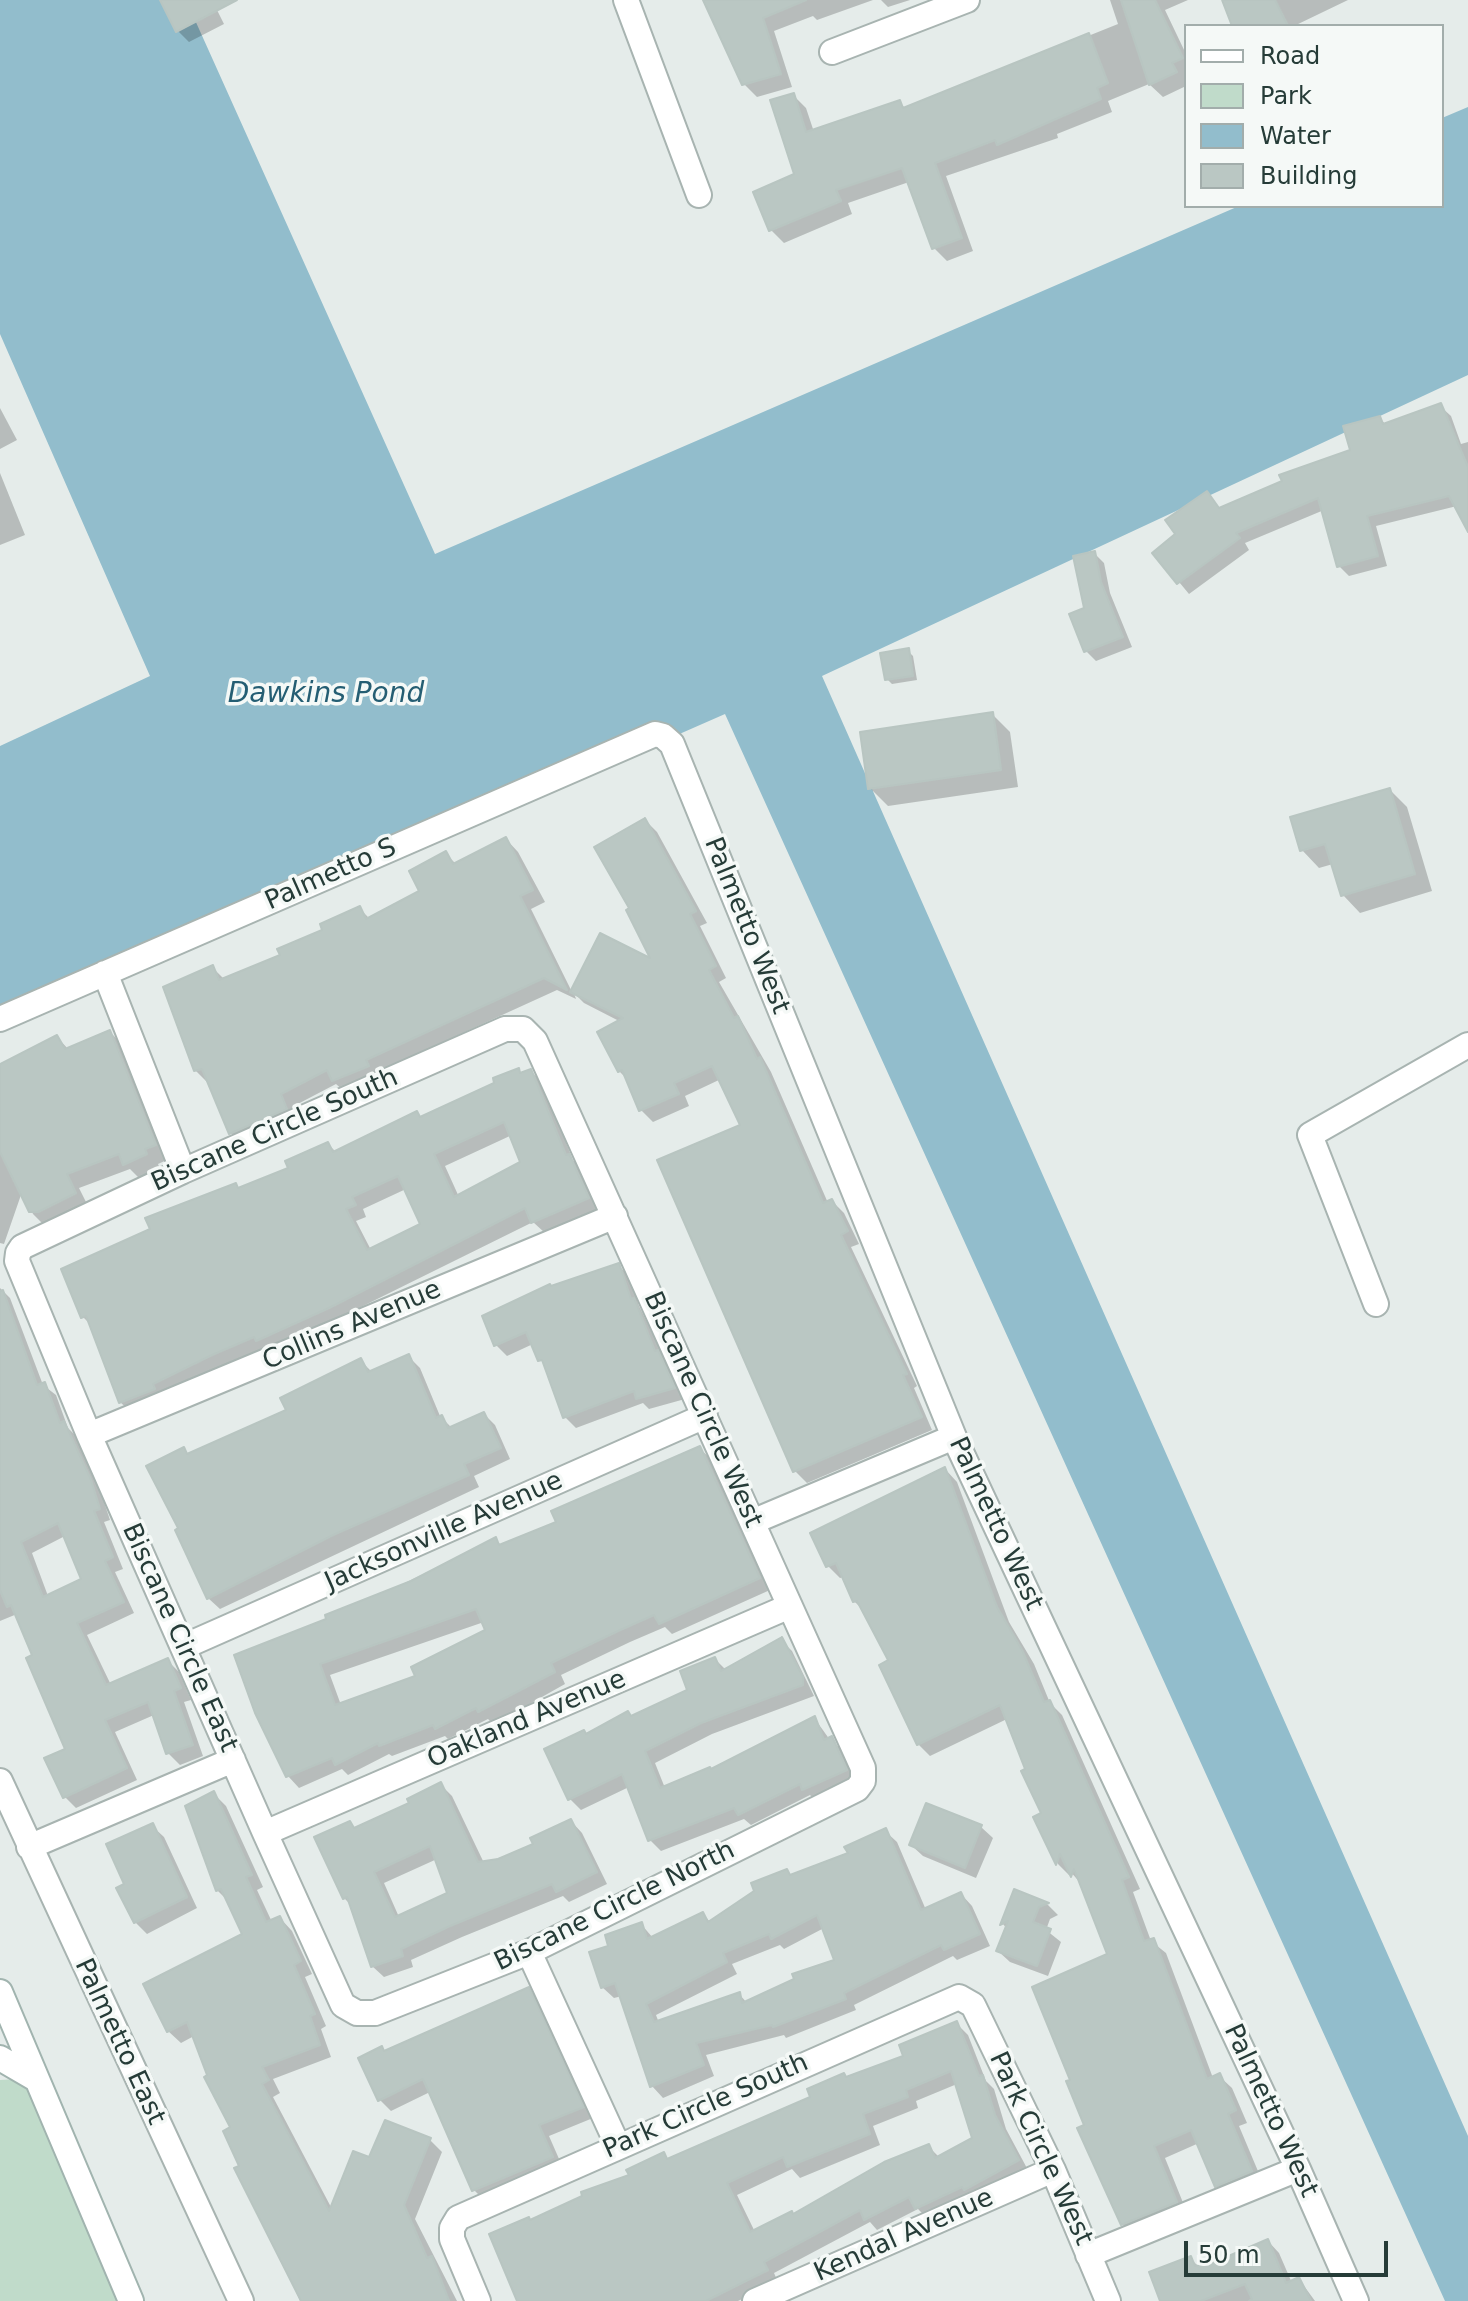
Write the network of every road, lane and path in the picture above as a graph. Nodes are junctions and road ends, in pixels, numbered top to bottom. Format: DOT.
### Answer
graph roads {
  1 [pos="626,0"];
  2 [pos="965,0"];
  3 [pos="832,52"];
  4 [pos="699,195"];
  5 [pos="663,736"];
  6 [pos="105,973"];
  7 [pos="0,1019"];
  8 [pos="535,1041"];
  9 [pos="1468,1045"];
  10 [pos="183,1171"];
  11 [pos="615,1216"];
  12 [pos="18,1253"];
  13 [pos="1376,1304"];
  14 [pos="705,1416"];
  15 [pos="89,1435"];
  16 [pos="954,1437"];
  17 [pos="752,1522"];
  18 [pos="790,1606"];
  19 [pos="183,1647"];
  20 [pos="233,1760"];
  21 [pos="0,1781"];
  22 [pos="863,1781"];
  23 [pos="265,1833"];
  24 [pos="29,1847"];
  25 [pos="529,1952"];
  26 [pos="0,1992"];
  27 [pos="967,1999"];
  28 [pos="357,2013"];
  29 [pos="0,2058"];
  30 [pos="34,2078"];
  31 [pos="618,2146"];
  32 [pos="1298,2169"];
  33 [pos="1053,2170"];
  34 [pos="1088,2255"];
  35 [pos="131,2301"];
  36 [pos="241,2301"];
  37 [pos="478,2301"];
  38 [pos="755,2301"];
  39 [pos="1108,2301"];
  40 [pos="1356,2301"];
  1 -- 4 [label="street"];
  2 -- 3 [label="street"];
  5 -- 6 [label="street, Palmetto S"];
  5 -- 16 [label="street, Palmetto West"];
  6 -- 7 [label="street, Palmetto S"];
  6 -- 10 [label="street"];
  8 -- 10 [label="street, Biscane Circle South"];
  8 -- 11 [label="street, Biscane Circle West"];
  9 -- 13 [label="street"];
  10 -- 12 [label="street, Biscane Circle South"];
  11 -- 14 [label="street, Biscane Circle West"];
  11 -- 15 [label="street, Collins Avenue"];
  12 -- 15 [label="street, Biscane Circle East"];
  14 -- 17 [label="street, Biscane Circle West"];
  14 -- 19 [label="street, Jacksonville Avenue"];
  15 -- 19 [label="street, Biscane Circle East"];
  16 -- 17 [label="street"];
  16 -- 32 [label="street, Palmetto West"];
  17 -- 18 [label="street, Biscane Circle West"];
  18 -- 22 [label="street, Biscane Circle West"];
  18 -- 23 [label="street, Oakland Avenue"];
  19 -- 20 [label="street, Biscane Circle East"];
  20 -- 23 [label="street, Biscane Circle East"];
  20 -- 24 [label="street"];
  21 -- 24 [label="street, Palmetto East"];
  22 -- 25 [label="street, Biscane Circle North"];
  23 -- 28 [label="street, Biscane Circle East"];
  24 -- 36 [label="street, Palmetto East"];
  25 -- 28 [label="street, Biscane Circle North"];
  25 -- 31 [label="street"];
  26 -- 30 [label="street"];
  27 -- 31 [label="street, Park Circle South"];
  27 -- 33 [label="street, Park Circle West"];
  29 -- 30 [label="street"];
  30 -- 35 [label="street"];
  31 -- 37 [label="street, Park Circle South"];
  32 -- 34 [label="street"];
  32 -- 40 [label="street, Palmetto West"];
  33 -- 34 [label="street, Park Circle West"];
  33 -- 38 [label="street, Kendal Avenue"];
  34 -- 39 [label="street, Park Circle West"];
}
